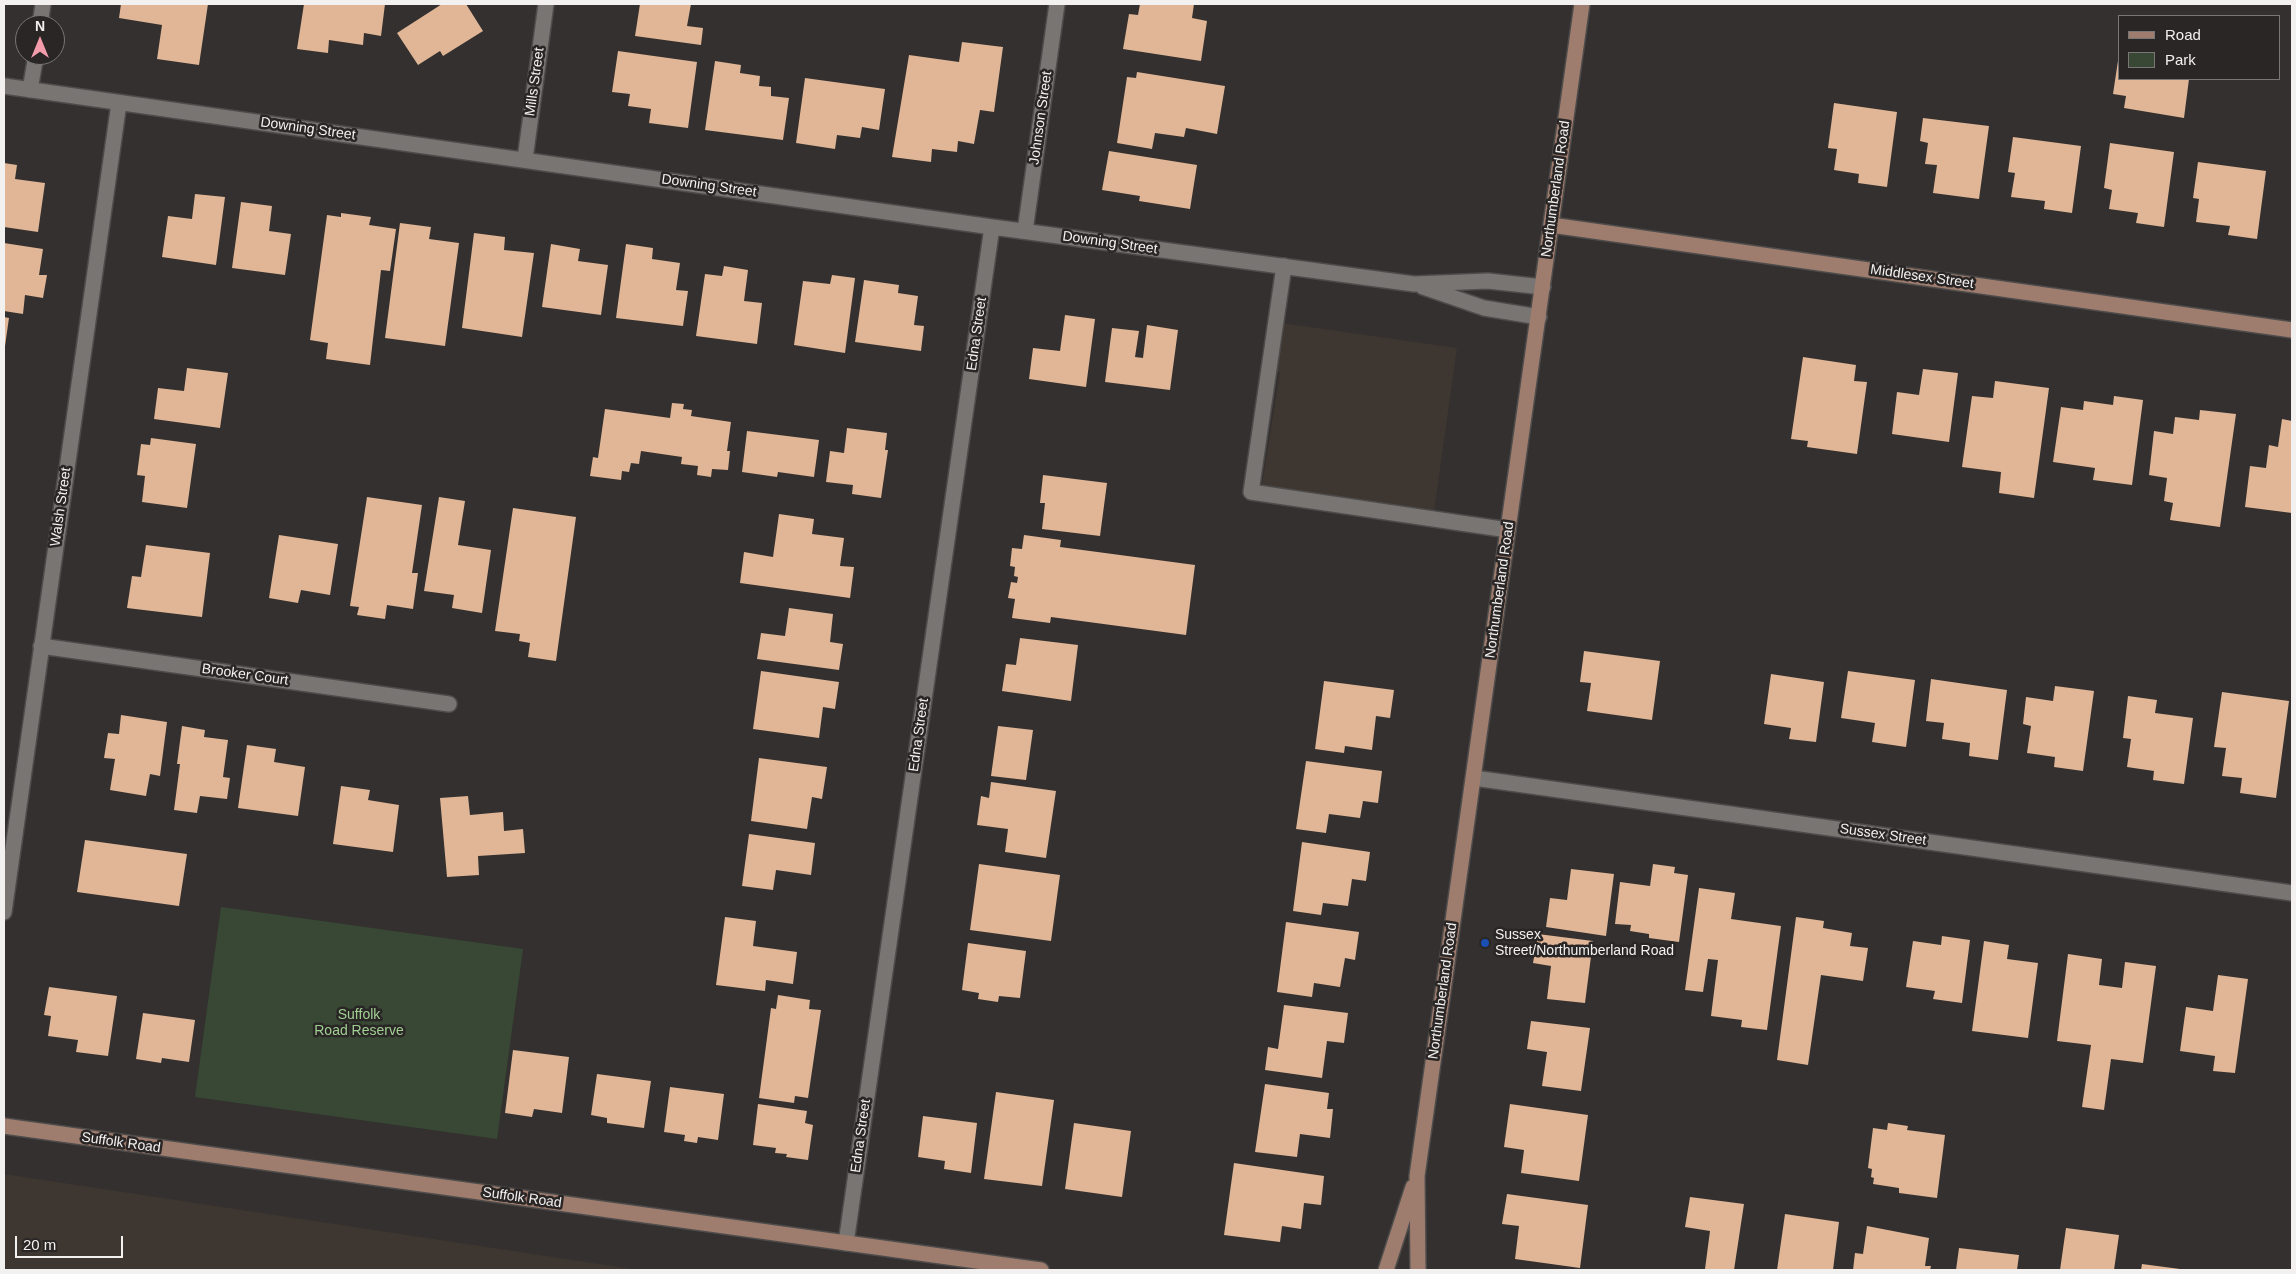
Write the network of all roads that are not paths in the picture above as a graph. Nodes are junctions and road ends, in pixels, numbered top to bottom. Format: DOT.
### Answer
graph roads {
  1 [pos="546,4"];
  2 [pos="1057,4"];
  3 [pos="1582,4"];
  4 [pos="34,65"];
  5 [pos="4,86"];
  6 [pos="30,90"];
  7 [pos="118,103"];
  8 [pos="524,159"];
  9 [pos="1551,225"];
  10 [pos="992,227"];
  11 [pos="1024,231"];
  12 [pos="1284,266"];
  13 [pos="1414,284"];
  14 [pos="1543,287"];
  15 [pos="1539,317"];
  16 [pos="2292,330"];
  17 [pos="1508,530"];
  18 [pos="41,646"];
  19 [pos="449,704"];
  20 [pos="1474,778"];
  21 [pos="2292,892"];
  22 [pos="4,912"];
  23 [pos="4,1126"];
  24 [pos="1417,1176"];
  25 [pos="846,1243"];
  26 [pos="1041,1270"];
  27 [pos="1386,1270"];
  28 [pos="1418,1270"];
  1 -- 8 [label="street, Mills Street"];
  2 -- 11 [label="street, Johnson Street"];
  3 -- 9 [label="street, Northumberland Road"];
  4 -- 6 [label="street"];
  5 -- 6 [label="street, Downing Street"];
  6 -- 7 [label="street, Downing Street"];
  7 -- 8 [label="street, Downing Street"];
  7 -- 18 [label="street, Walsh Street"];
  8 -- 10 [label="street, Downing Street"];
  9 -- 14 [label="street, Northumberland Road"];
  9 -- 16 [label="street, Middlesex Street"];
  10 -- 11 [label="street, Downing Street"];
  10 -- 25 [label="street, Edna Street"];
  11 -- 12 [label="street, Downing Street"];
  12 -- 13 [label="street, Downing Street"];
  12 -- 17 [label="street"];
  13 -- 14 [label="street, Downing Street"];
  13 -- 15 [label="street, Downing Street"];
  14 -- 15 [label="street, Northumberland Road"];
  15 -- 17 [label="street, Northumberland Road"];
  17 -- 20 [label="street, Northumberland Road"];
  18 -- 19 [label="street, Brooker Court"];
  18 -- 22 [label="street, Walsh Street"];
  20 -- 21 [label="street, Sussex Street"];
  20 -- 24 [label="street, Northumberland Road"];
  23 -- 25 [label="street, Suffolk Road"];
  24 -- 27 [label="street, Northumberland Road"];
  24 -- 28 [label="street, Northumberland Road"];
  25 -- 26 [label="street, Suffolk Road"];
}
